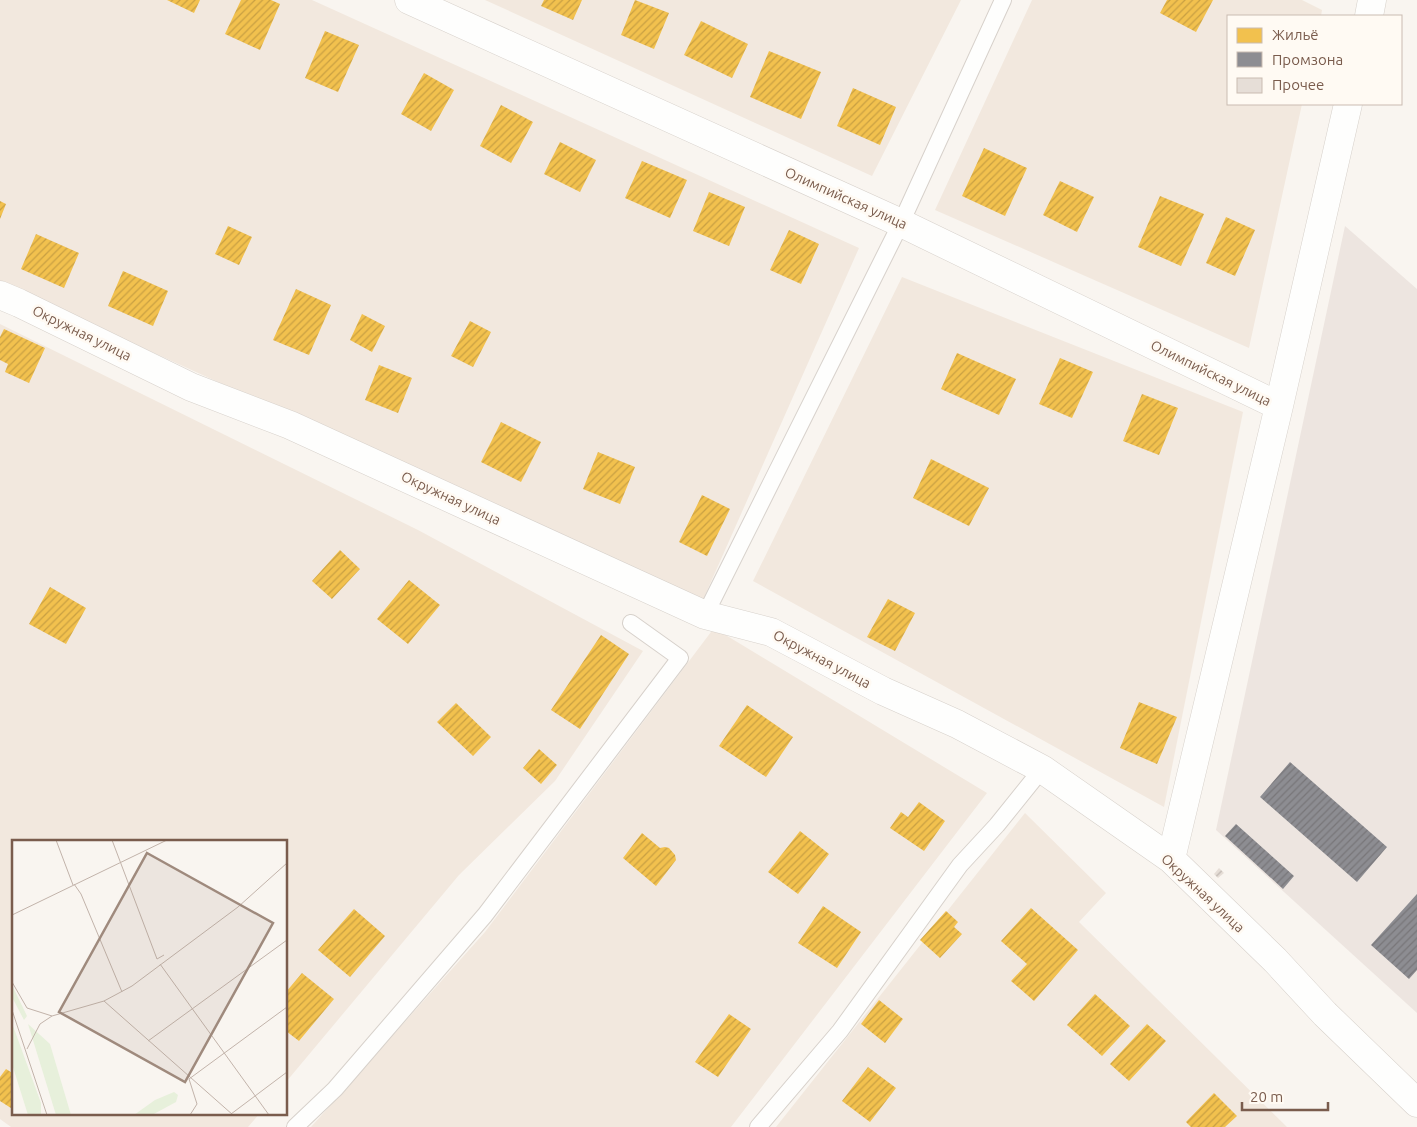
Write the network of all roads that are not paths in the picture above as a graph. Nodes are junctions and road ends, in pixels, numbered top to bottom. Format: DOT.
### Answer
graph roads {
  1 [pos="409,0"];
  2 [pos="1003,0"];
  3 [pos="1372,0"];
  4 [pos="1368,15"];
  5 [pos="1348,105"];
  6 [pos="901,223"];
  7 [pos="0,295"];
  8 [pos="1279,406"];
  9 [pos="705,615"];
  10 [pos="631,624"];
  11 [pos="1042,770"];
  12 [pos="1170,859"];
  13 [pos="1417,1103"];
  14 [pos="295,1127"];
  15 [pos="758,1127"];
  1 -- 6 [label="street, Олимпийская улица"];
  2 -- 6 [label="lane"];
  3 -- 4 [label="street"];
  5 -- 8 [label="street"];
  6 -- 8 [label="street, Олимпийская улица"];
  6 -- 9 [label="lane"];
  7 -- 9 [label="street, Окружная улица"];
  8 -- 12 [label="street"];
  9 -- 11 [label="street, Окружная улица"];
  10 -- 14 [label="lane"];
  11 -- 12 [label="street, Окружная улица"];
  11 -- 15 [label="lane"];
  12 -- 13 [label="street, Окружная улица"];
}
